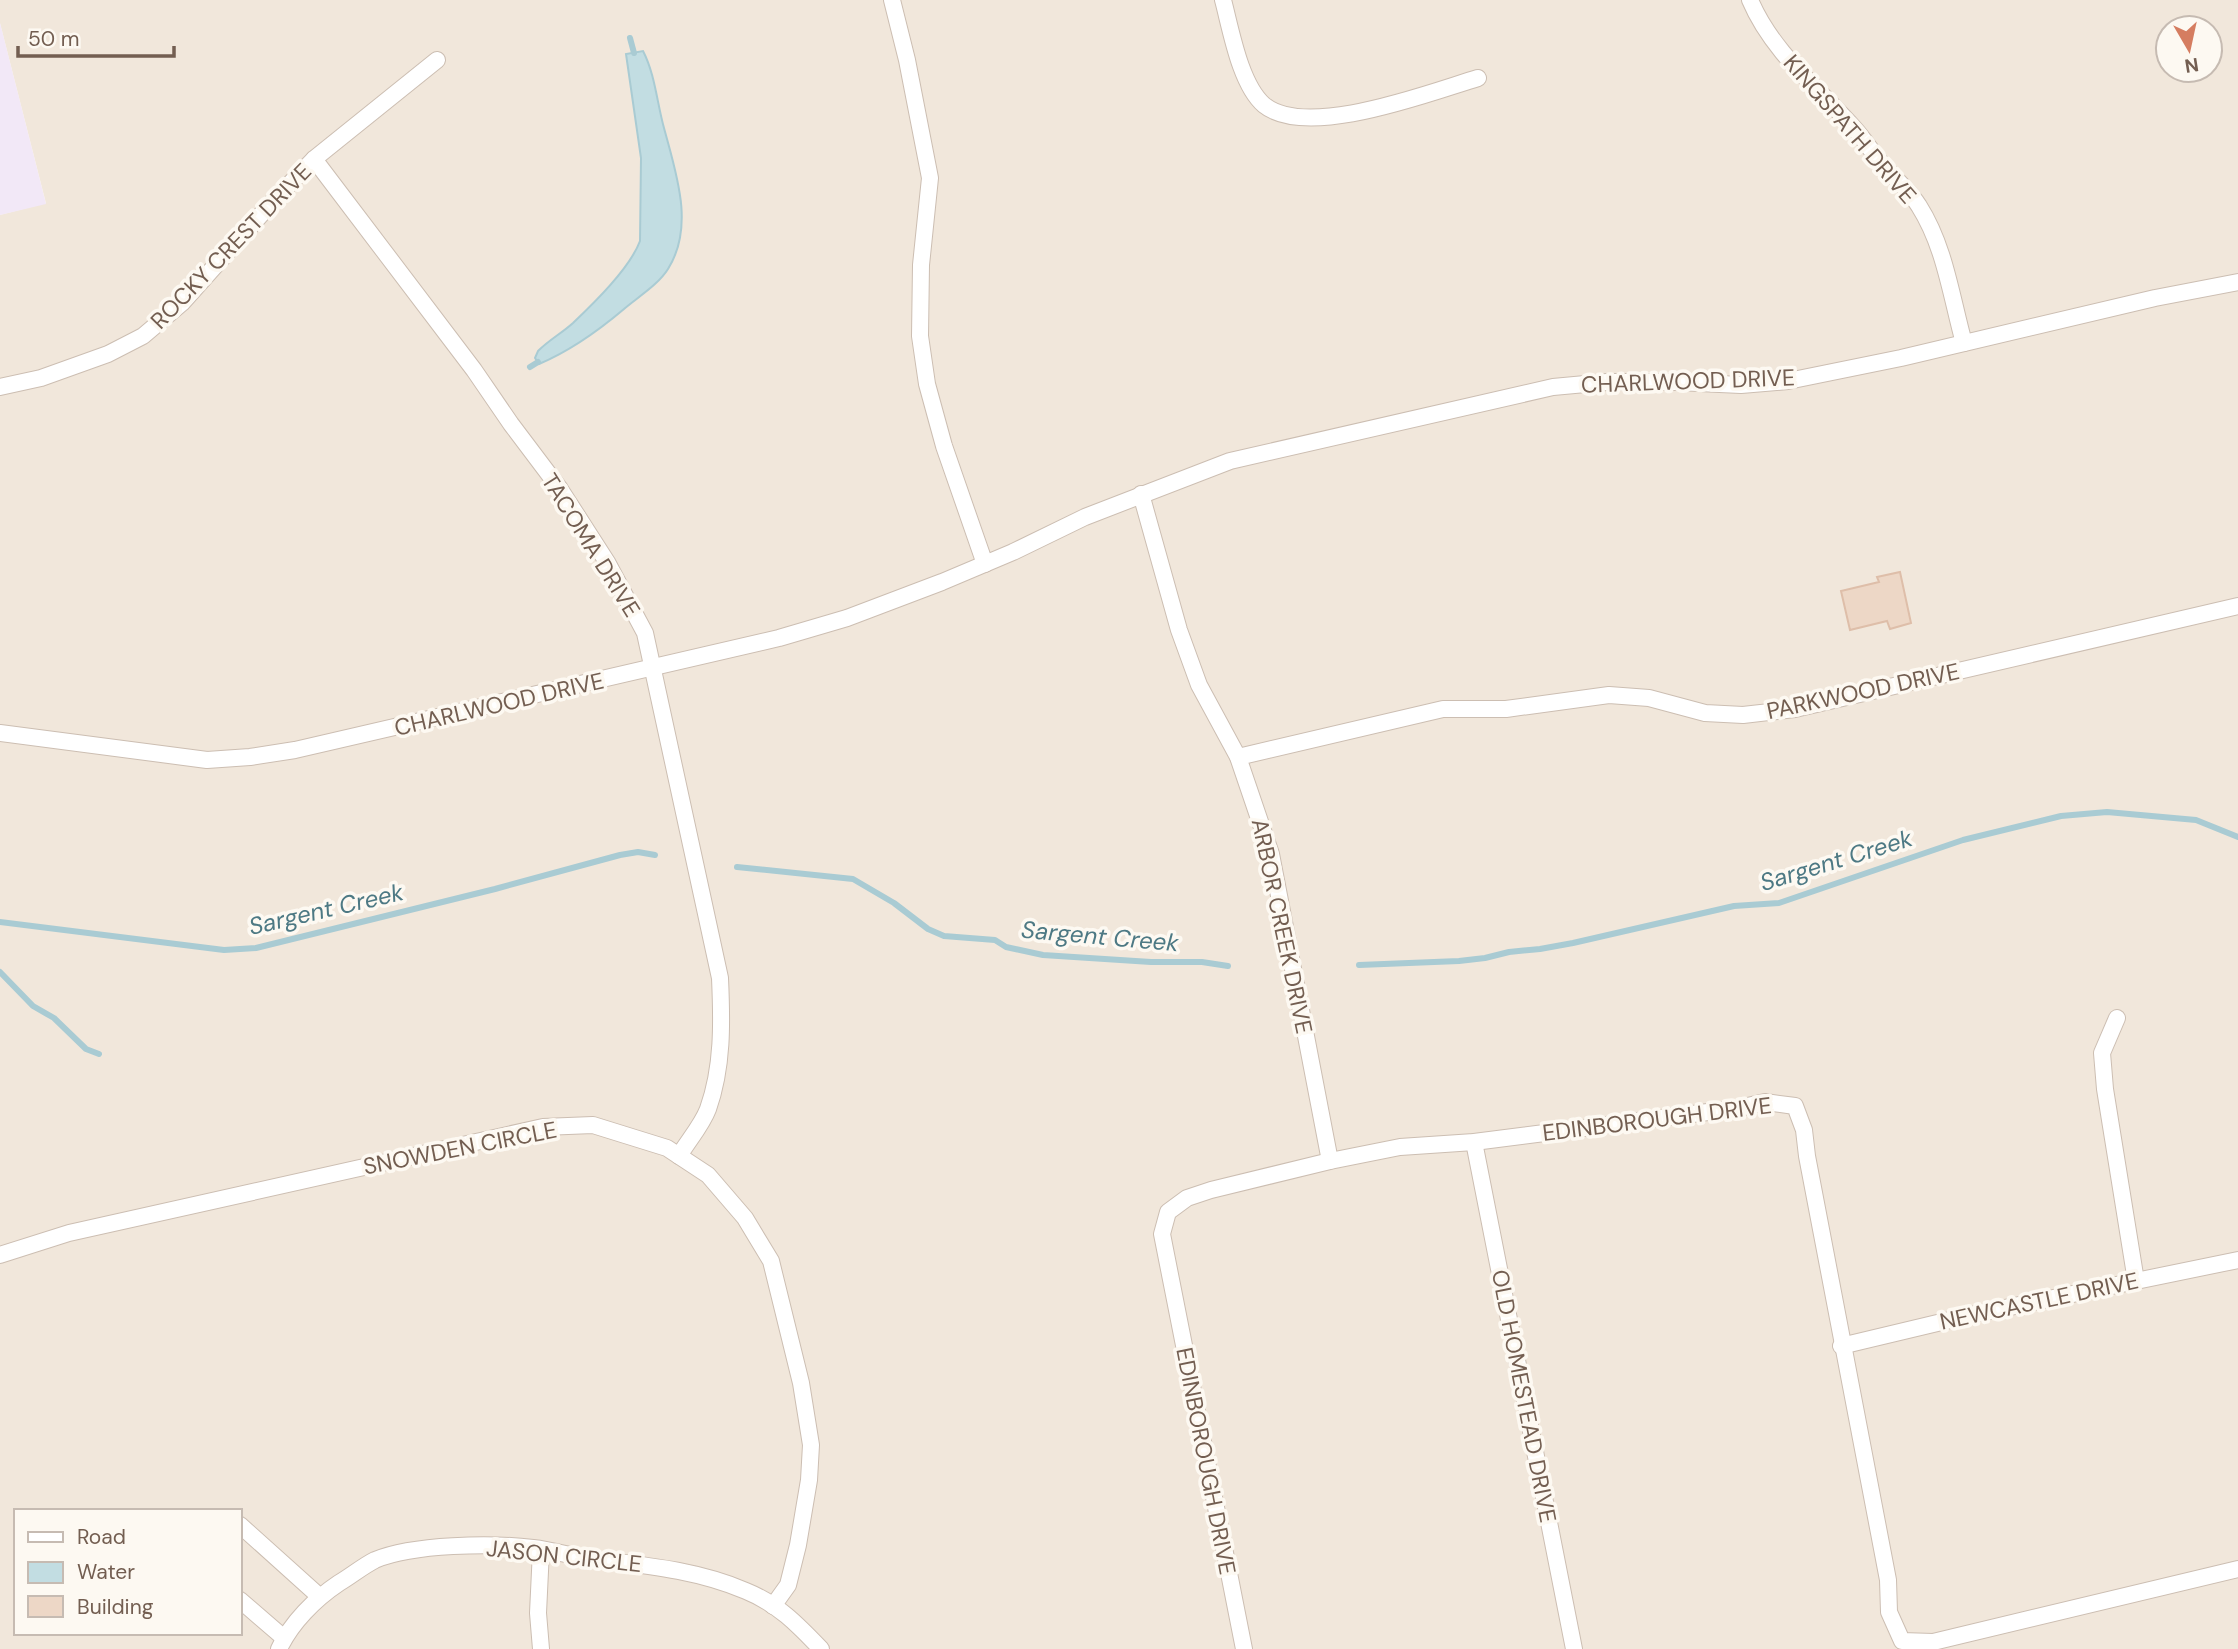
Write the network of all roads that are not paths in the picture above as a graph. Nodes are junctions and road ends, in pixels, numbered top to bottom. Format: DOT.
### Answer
graph roads {
  1 [pos="892,0"];
  2 [pos="1223,0"];
  3 [pos="1750,0"];
  4 [pos="437,60"];
  5 [pos="1478,78"];
  6 [pos="314,159"];
  7 [pos="2238,282"];
  8 [pos="1964,343"];
  9 [pos="0,387"];
  10 [pos="1141,494"];
  11 [pos="985,564"];
  12 [pos="2238,606"];
  13 [pos="653,667"];
  14 [pos="0,733"];
  15 [pos="1238,757"];
  16 [pos="2117,1018"];
  17 [pos="1474,1142"];
  18 [pos="679,1156"];
  19 [pos="1330,1161"];
  20 [pos="0,1255"];
  21 [pos="2238,1260"];
  22 [pos="2136,1281"];
  23 [pos="1841,1346"];
  24 [pos="242,1527"];
  25 [pos="541,1550"];
  26 [pos="2238,1569"];
  27 [pos="319,1596"];
  28 [pos="242,1603"];
  29 [pos="773,1606"];
  30 [pos="282,1644"];
  31 [pos="541,1649"];
  32 [pos="821,1649"];
  33 [pos="1244,1649"];
  34 [pos="1574,1649"];
  1 -- 11 [label="street"];
  2 -- 5 [label="street"];
  3 -- 8 [label="street, KINGSPATH DRIVE"];
  4 -- 6 [label="street, ROCKY CREST DRIVE"];
  6 -- 9 [label="street, ROCKY CREST DRIVE"];
  6 -- 13 [label="street, TACOMA DRIVE"];
  7 -- 8 [label="street, CHARLWOOD DRIVE"];
  8 -- 10 [label="street, CHARLWOOD DRIVE"];
  10 -- 11 [label="street"];
  10 -- 15 [label="street, ARBOR CREEK DRIVE"];
  11 -- 13 [label="street, CHARLWOOD DRIVE"];
  12 -- 15 [label="street, PARKWOOD DRIVE"];
  13 -- 14 [label="street, CHARLWOOD DRIVE"];
  13 -- 18 [label="street, TACOMA DRIVE"];
  15 -- 19 [label="street, ARBOR CREEK DRIVE"];
  16 -- 22 [label="street"];
  17 -- 19 [label="street, EDINBOROUGH DRIVE"];
  17 -- 23 [label="street, EDINBOROUGH DRIVE"];
  17 -- 34 [label="street, OLD HOMESTEAD DRIVE"];
  18 -- 20 [label="street, SNOWDEN CIRCLE"];
  18 -- 29 [label="street, SNOWDEN CIRCLE"];
  19 -- 33 [label="street, EDINBOROUGH DRIVE"];
  21 -- 22 [label="street, NEWCASTLE DRIVE"];
  22 -- 23 [label="street, NEWCASTLE DRIVE"];
  23 -- 26 [label="street, EDINBOROUGH DRIVE"];
  24 -- 27 [label="street"];
  25 -- 27 [label="street, JASON CIRCLE"];
  25 -- 29 [label="street, JASON CIRCLE"];
  25 -- 31 [label="street"];
  27 -- 30 [label="street, JASON CIRCLE"];
  28 -- 30 [label="street"];
  29 -- 32 [label="street, JASON CIRCLE"];
}
